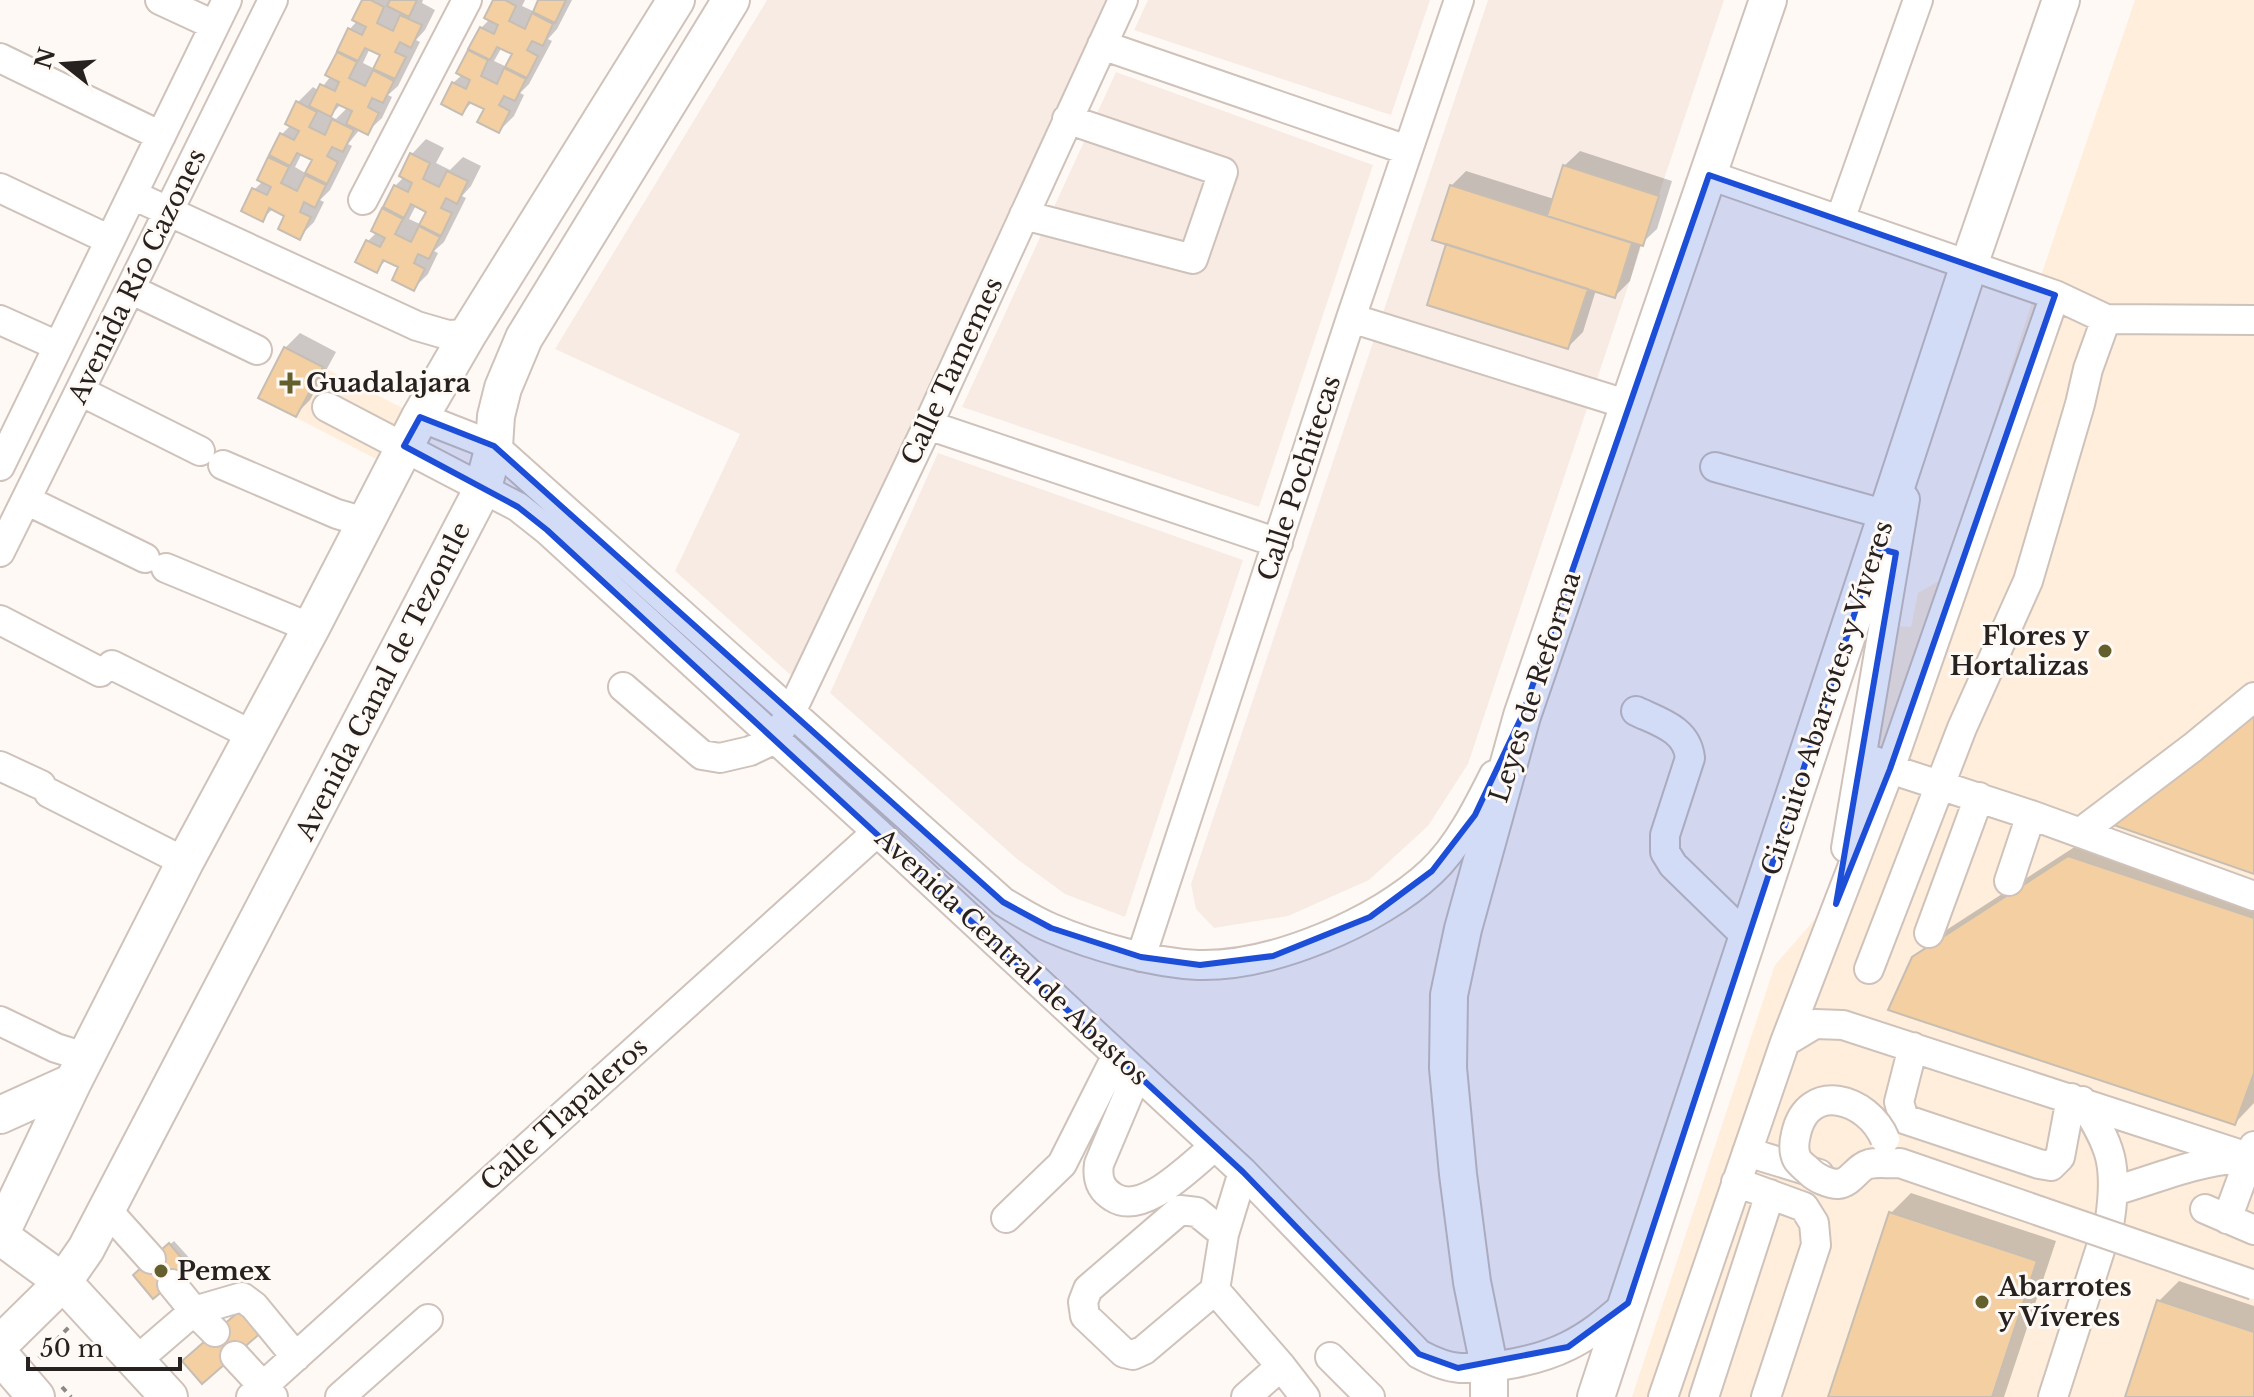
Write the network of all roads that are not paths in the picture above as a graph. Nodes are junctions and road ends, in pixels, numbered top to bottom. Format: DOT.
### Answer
graph roads {
  1 [pos="160,0"];
  2 [pos="273,0"];
  3 [pos="467,0"];
  4 [pos="676,0"];
  5 [pos="731,0"];
  6 [pos="1123,0"];
  7 [pos="1459,0"];
  8 [pos="1768,0"];
  9 [pos="1918,0"];
  10 [pos="2056,7"];
  11 [pos="221,13"];
  12 [pos="1102,45"];
  13 [pos="0,58"];
  14 [pos="1067,119"];
  15 [pos="161,136"];
  16 [pos="1407,150"];
  17 [pos="1709,175"];
  18 [pos="0,188"];
  19 [pos="133,195"];
  20 [pos="363,200"];
  21 [pos="169,212"];
  22 [pos="1024,215"];
  23 [pos="1840,220"];
  24 [pos="110,240"];
  25 [pos="1969,265"];
  26 [pos="130,289"];
  27 [pos="2055,295"];
  28 [pos="1351,318"];
  29 [pos="2106,319"];
  30 [pos="0,320"];
  31 [pos="2254,320"];
  32 [pos="417,326"];
  33 [pos="468,334"];
  34 [pos="58,346"];
  35 [pos="257,350"];
  36 [pos="444,376"];
  37 [pos="80,391"];
  38 [pos="1629,405"];
  39 [pos="327,407"];
  40 [pos="1918,422"];
  41 [pos="928,425"];
  42 [pos="412,432"];
  43 [pos="494,446"];
  44 [pos="2,458"];
  45 [pos="1715,467"];
  46 [pos="483,488"];
  47 [pos="26,500"];
  48 [pos="1887,515"];
  49 [pos="365,522"];
  50 [pos="1278,543"];
  51 [pos="0,552"];
  52 [pos="0,620"];
  53 [pos="311,628"];
  54 [pos="623,687"];
  55 [pos="2254,697"];
  56 [pos="1636,711"];
  57 [pos="791,712"];
  58 [pos="1522,716"];
  59 [pos="254,736"];
  60 [pos="775,739"];
  61 [pos="1862,754"];
  62 [pos="0,766"];
  63 [pos="1890,769"];
  64 [pos="1939,785"];
  65 [pos="1979,797"];
  66 [pos="2031,815"];
  67 [pos="877,832"];
  68 [pos="2081,832"];
  69 [pos="185,862"];
  70 [pos="2009,881"];
  71 [pos="2254,896"];
  72 [pos="1836,904"];
  73 [pos="1929,933"];
  74 [pos="1748,938"];
  75 [pos="1141,957"];
  76 [pos="1869,969"];
  77 [pos="0,1021"];
  78 [pos="1785,1042"];
  79 [pos="1913,1047"];
  80 [pos="1127,1065"];
  81 [pos="79,1070"];
  82 [pos="2076,1099"];
  83 [pos="0,1115"];
  84 [pos="1215,1146"];
  85 [pos="1747,1152"];
  86 [pos="2252,1154"];
  87 [pos="1243,1172"];
  88 [pos="1736,1182"];
  89 [pos="2114,1191"];
  90 [pos="1770,1194"];
  91 [pos="107,1210"];
  92 [pos="1006,1218"];
  93 [pos="2254,1230"];
  94 [pos="1224,1234"];
  95 [pos="0,1235"];
  96 [pos="151,1259"];
  97 [pos="63,1282"];
  98 [pos="172,1284"];
  99 [pos="2254,1285"];
  100 [pos="1215,1290"];
  101 [pos="1628,1303"];
  102 [pos="194,1311"];
  103 [pos="428,1319"];
  104 [pos="215,1332"];
  105 [pos="0,1344"];
  106 [pos="0,1355"];
  107 [pos="235,1356"];
  108 [pos="296,1357"];
  109 [pos="1330,1357"];
  110 [pos="136,1361"];
  111 [pos="1281,1366"];
  112 [pos="1489,1381"];
  113 [pos="263,1393"];
  114 [pos="36,1397"];
  115 [pos="169,1397"];
  116 [pos="340,1397"];
  117 [pos="1246,1397"];
  118 [pos="1305,1397"];
  119 [pos="1370,1397"];
  120 [pos="1596,1397"];
  121 [pos="1663,1397"];
  122 [pos="1704,1397"];
  123 [pos="1766,1397"];
  124 [pos="2053,1397"];
  1 -- 11 [label="street"];
  2 -- 21 [label="street, Avenida Río Cazones"];
  3 -- 20 [label="street"];
  4 -- 33 [label="main road"];
  5 -- 43 [label="main road, Avenida Canal de Tezontle"];
  6 -- 12 [label="street, Calle Tamemes"];
  7 -- 16 [label="street, Calle Pochitecas"];
  8 -- 17 [label="main road, Leyes de Reforma"];
  9 -- 23 [label="street"];
  10 -- 25 [label="main road, Circuito Abarrotes y Víveres"];
  11 -- 15 [label="street, Avenida Río Cazones"];
  12 -- 14 [label="street, Calle Tamemes"];
  12 -- 16 [label="street"];
  13 -- 15 [label="street"];
  14 -- 22 [label="street, Calle Tamemes"];
  14 -- 22 [label="street"];
  15 -- 19 [label="street, Avenida Río Cazones"];
  16 -- 28 [label="street, Calle Pochitecas"];
  17 -- 23 [label="street"];
  17 -- 38 [label="main road, Leyes de Reforma"];
  18 -- 24 [label="street"];
  19 -- 21 [label="street"];
  19 -- 24 [label="street, Avenida Río Cazones"];
  21 -- 26 [label="street, Avenida Río Cazones"];
  21 -- 32 [label="street"];
  22 -- 41 [label="street, Calle Tamemes"];
  23 -- 25 [label="street"];
  24 -- 34 [label="street, Avenida Río Cazones"];
  25 -- 27 [label="street"];
  25 -- 40 [label="main road, Circuito Abarrotes y Víveres"];
  26 -- 35 [label="street"];
  26 -- 37 [label="street, Avenida Río Cazones"];
  27 -- 29 [label="street"];
  27 -- 63 [label="street"];
  28 -- 38 [label="street"];
  28 -- 50 [label="street, Calle Pochitecas"];
  29 -- 31 [label="street"];
  29 -- 64 [label="street"];
  30 -- 34 [label="street"];
  32 -- 33 [label="street"];
  32 -- 36 [label="street"];
  33 -- 36 [label="main road"];
  34 -- 44 [label="street, Avenida Río Cazones"];
  36 -- 42 [label="main road"];
  37 -- 47 [label="street, Avenida Río Cazones"];
  37 -- 49 [label="street"];
  38 -- 58 [label="main road, Leyes de Reforma"];
  39 -- 42 [label="street"];
  40 -- 48 [label="main road, Circuito Abarrotes y Víveres"];
  40 -- 61 [label="street"];
  41 -- 50 [label="street"];
  41 -- 57 [label="street, Calle Tamemes"];
  42 -- 43 [label="street, Avenida Central de Abastos"];
  42 -- 46 [label="street, Avenida Central de Abastos"];
  42 -- 49 [label="main road"];
  43 -- 46 [label="main road, Avenida Canal de Tezontle"];
  43 -- 57 [label="street, Avenida Central de Abastos"];
  45 -- 48 [label="street"];
  46 -- 60 [label="street, Avenida Central de Abastos"];
  46 -- 91 [label="main road, Avenida Canal de Tezontle"];
  47 -- 51 [label="street, Avenida Río Cazones"];
  47 -- 53 [label="street"];
  48 -- 74 [label="main road, Circuito Abarrotes y Víveres"];
  49 -- 53 [label="main road"];
  50 -- 75 [label="street, Calle Pochitecas"];
  52 -- 59 [label="street"];
  53 -- 59 [label="main road"];
  54 -- 60 [label="street"];
  55 -- 68 [label="street"];
  56 -- 74 [label="street"];
  57 -- 60 [label="street, Calle Tamemes"];
  57 -- 75 [label="street, Avenida Central de Abastos"];
  58 -- 75 [label="street, Avenida Central de Abastos"];
  58 -- 112 [label="main road, Leyes de Reforma"];
  59 -- 69 [label="main road"];
  60 -- 67 [label="street, Avenida Central de Abastos"];
  61 -- 63 [label="street"];
  61 -- 72 [label="street"];
  62 -- 69 [label="street"];
  63 -- 64 [label="street"];
  63 -- 72 [label="street"];
  64 -- 65 [label="street"];
  64 -- 76 [label="street"];
  65 -- 66 [label="street"];
  65 -- 73 [label="street"];
  66 -- 68 [label="street"];
  66 -- 70 [label="street"];
  67 -- 80 [label="street, Avenida Central de Abastos"];
  67 -- 108 [label="street, Calle Tlapaleros"];
  68 -- 71 [label="street"];
  69 -- 81 [label="main road"];
  72 -- 78 [label="street"];
  74 -- 101 [label="main road, Circuito Abarrotes y Víveres"];
  77 -- 81 [label="street"];
  78 -- 79 [label="street"];
  78 -- 85 [label="street"];
  79 -- 82 [label="street"];
  79 -- 82 [label="street"];
  80 -- 84 [label="street, Avenida Central de Abastos"];
  80 -- 84 [label="street"];
  80 -- 92 [label="street"];
  81 -- 83 [label="main road"];
  81 -- 95 [label="main road"];
  82 -- 86 [label="street"];
  82 -- 89 [label="street"];
  84 -- 87 [label="street, Avenida Central de Abastos"];
  85 -- 88 [label="street"];
  85 -- 99 [label="street, bridge"];
  86 -- 89 [label="street"];
  86 -- 93 [label="street"];
  87 -- 94 [label="street"];
  87 -- 112 [label="street, Avenida Central de Abastos"];
  88 -- 90 [label="street"];
  88 -- 121 [label="street"];
  89 -- 124 [label="street"];
  90 -- 122 [label="street"];
  90 -- 123 [label="street"];
  91 -- 96 [label="street"];
  91 -- 97 [label="main road, Avenida Canal de Tezontle"];
  94 -- 100 [label="street"];
  94 -- 100 [label="street"];
  95 -- 97 [label="main road"];
  97 -- 105 [label="main road, Avenida Canal de Tezontle"];
  97 -- 110 [label="main road"];
  98 -- 102 [label="street"];
  100 -- 111 [label="street"];
  101 -- 112 [label="street, Avenida Central de Abastos"];
  101 -- 120 [label="main road, Circuito Abarrotes y Víveres"];
  102 -- 104 [label="street"];
  102 -- 108 [label="street"];
  102 -- 110 [label="street"];
  103 -- 116 [label="street"];
  106 -- 114 [label="main road"];
  107 -- 113 [label="street"];
  108 -- 113 [label="street, Calle Tlapaleros"];
  109 -- 119 [label="street"];
  110 -- 115 [label="main road"];
  111 -- 117 [label="street"];
  111 -- 118 [label="street"];
}
